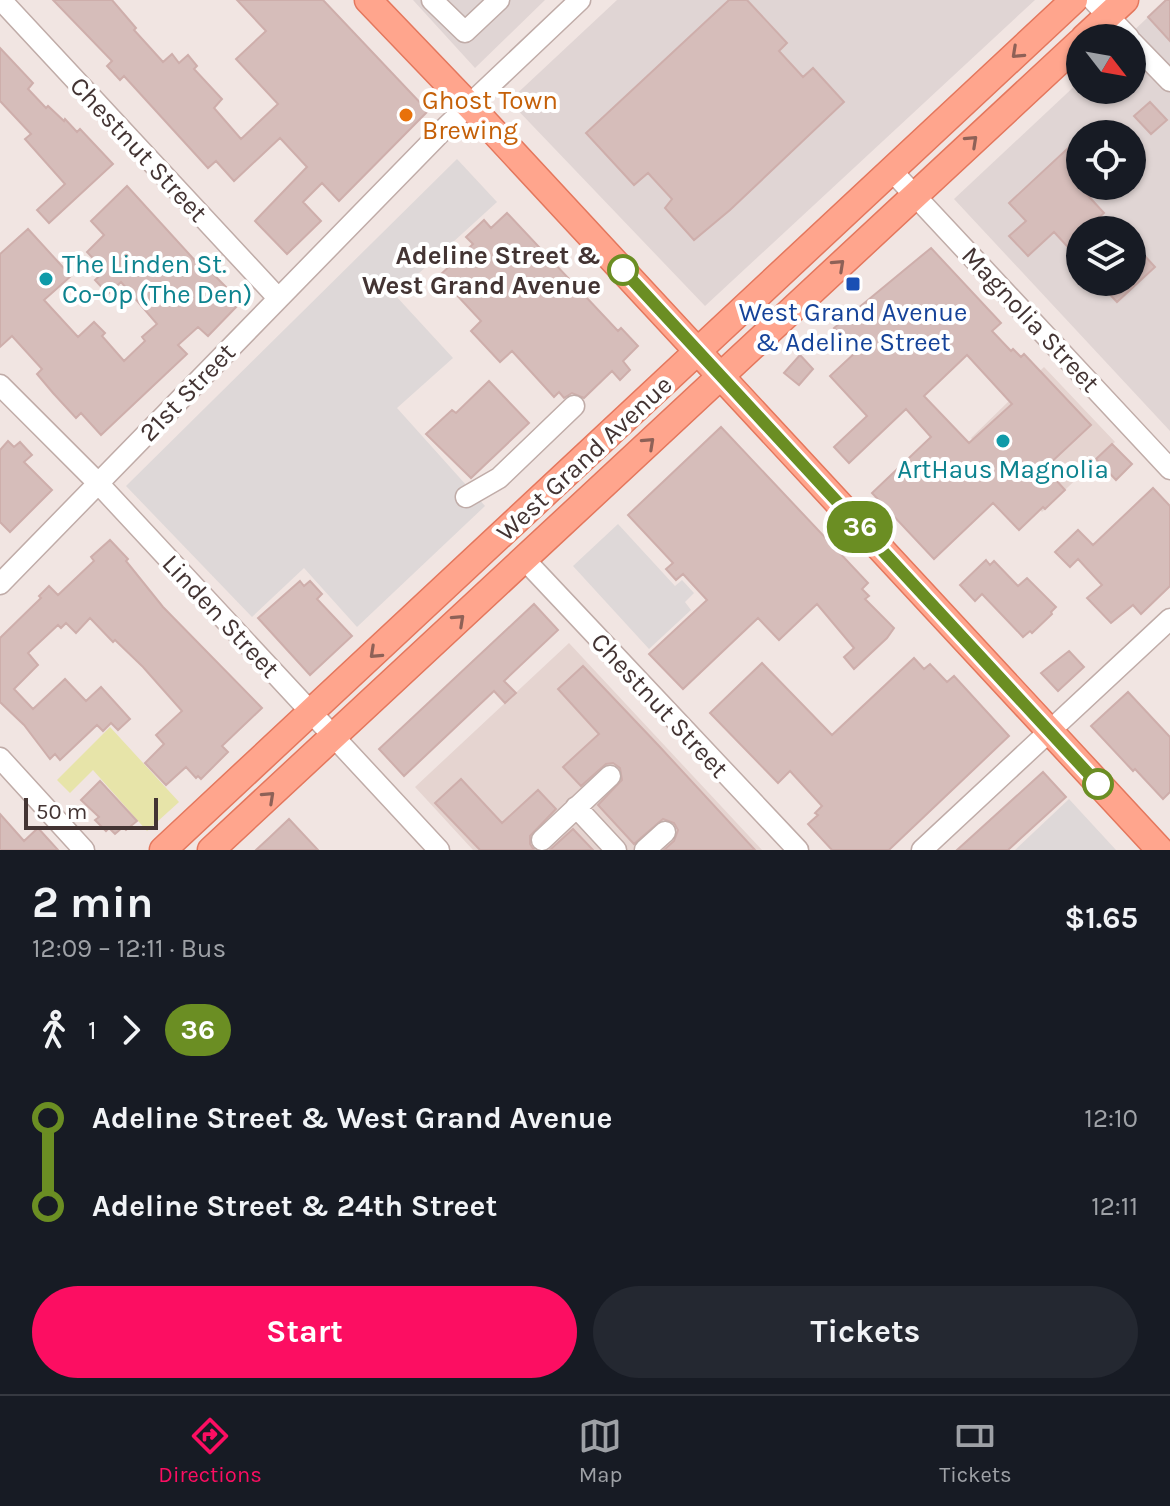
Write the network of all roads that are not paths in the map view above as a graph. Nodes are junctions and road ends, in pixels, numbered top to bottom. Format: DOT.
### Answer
graph roads {
  1 [pos="1,0"];
  2 [pos="368,0"];
  3 [pos="432,0"];
  4 [pos="499,0"];
  5 [pos="580,0"];
  6 [pos="1074,0"];
  7 [pos="1108,5"];
  8 [pos="1094,24"];
  9 [pos="1120,24"];
  10 [pos="1066,55"];
  11 [pos="1146,56"];
  12 [pos="1170,81"];
  13 [pos="467,106"];
  14 [pos="891,170"];
  15 [pos="914,194"];
  16 [pos="278,298"];
  17 [pos="698,352"];
  18 [pos="721,376"];
  19 [pos="0,385"];
  20 [pos="574,406"];
  21 [pos="1170,469"];
  22 [pos="98,483"];
  23 [pos="466,497"];
  24 [pos="524,559"];
  25 [pos="1,580"];
  26 [pos="1170,619"];
  27 [pos="311,712"];
  28 [pos="1050,731"];
  29 [pos="334,736"];
  30 [pos="0,758"];
  31 [pos="610,776"];
  32 [pos="8,782"];
  33 [pos="576,807"];
  34 [pos="665,832"];
  35 [pos="542,840"];
  36 [pos="84,850"];
  37 [pos="163,850"];
  38 [pos="211,850"];
  39 [pos="439,850"];
  40 [pos="616,850"];
  41 [pos="645,850"];
  42 [pos="798,850"];
  43 [pos="922,850"];
  44 [pos="1160,850"];
  1 -- 16 [label="street, Chestnut Street"];
  2 -- 13 [label="main road"];
  3 -- 4 [label="street"];
  5 -- 13 [label="street, 21st Street"];
  6 -- 14 [label="main road, West Grand Avenue, one-way"];
  7 -- 8 [label="main road, West Grand Avenue"];
  7 -- 9 [label="street"];
  15 -- 10 [label="main road, West Grand Avenue, one-way"];
  11 -- 12 [label="street"];
  13 -- 16 [label="street, 21st Street"];
  13 -- 17 [label="main road"];
  14 -- 15 [label="street, Magnolia Street"];
  14 -- 17 [label="main road, West Grand Avenue"];
  18 -- 15 [label="main road, West Grand Avenue, one-way"];
  15 -- 21 [label="street, Magnolia Street"];
  16 -- 22 [label="street, 21st Street"];
  17 -- 18 [label="main road"];
  17 -- 27 [label="main road, West Grand Avenue, one-way"];
  24 -- 18 [label="main road, West Grand Avenue, one-way"];
  18 -- 28 [label="main road"];
  19 -- 22 [label="street, Linden Street"];
  20 -- 23 [label="street"];
  22 -- 25 [label="street, 21st Street"];
  22 -- 27 [label="street, Linden Street"];
  29 -- 24 [label="main road, West Grand Avenue, one-way"];
  24 -- 42 [label="street, Chestnut Street"];
  26 -- 28 [label="street"];
  27 -- 29 [label="street, Linden Street"];
  27 -- 37 [label="main road, West Grand Avenue"];
  28 -- 43 [label="street"];
  28 -- 44 [label="main road"];
  38 -- 29 [label="main road, West Grand Avenue, one-way"];
  29 -- 39 [label="street, Linden Street"];
  30 -- 32 [label="street"];
  31 -- 33 [label="street"];
  32 -- 36 [label="street"];
  33 -- 35 [label="street"];
  33 -- 40 [label="street"];
  34 -- 41 [label="street"];
}
